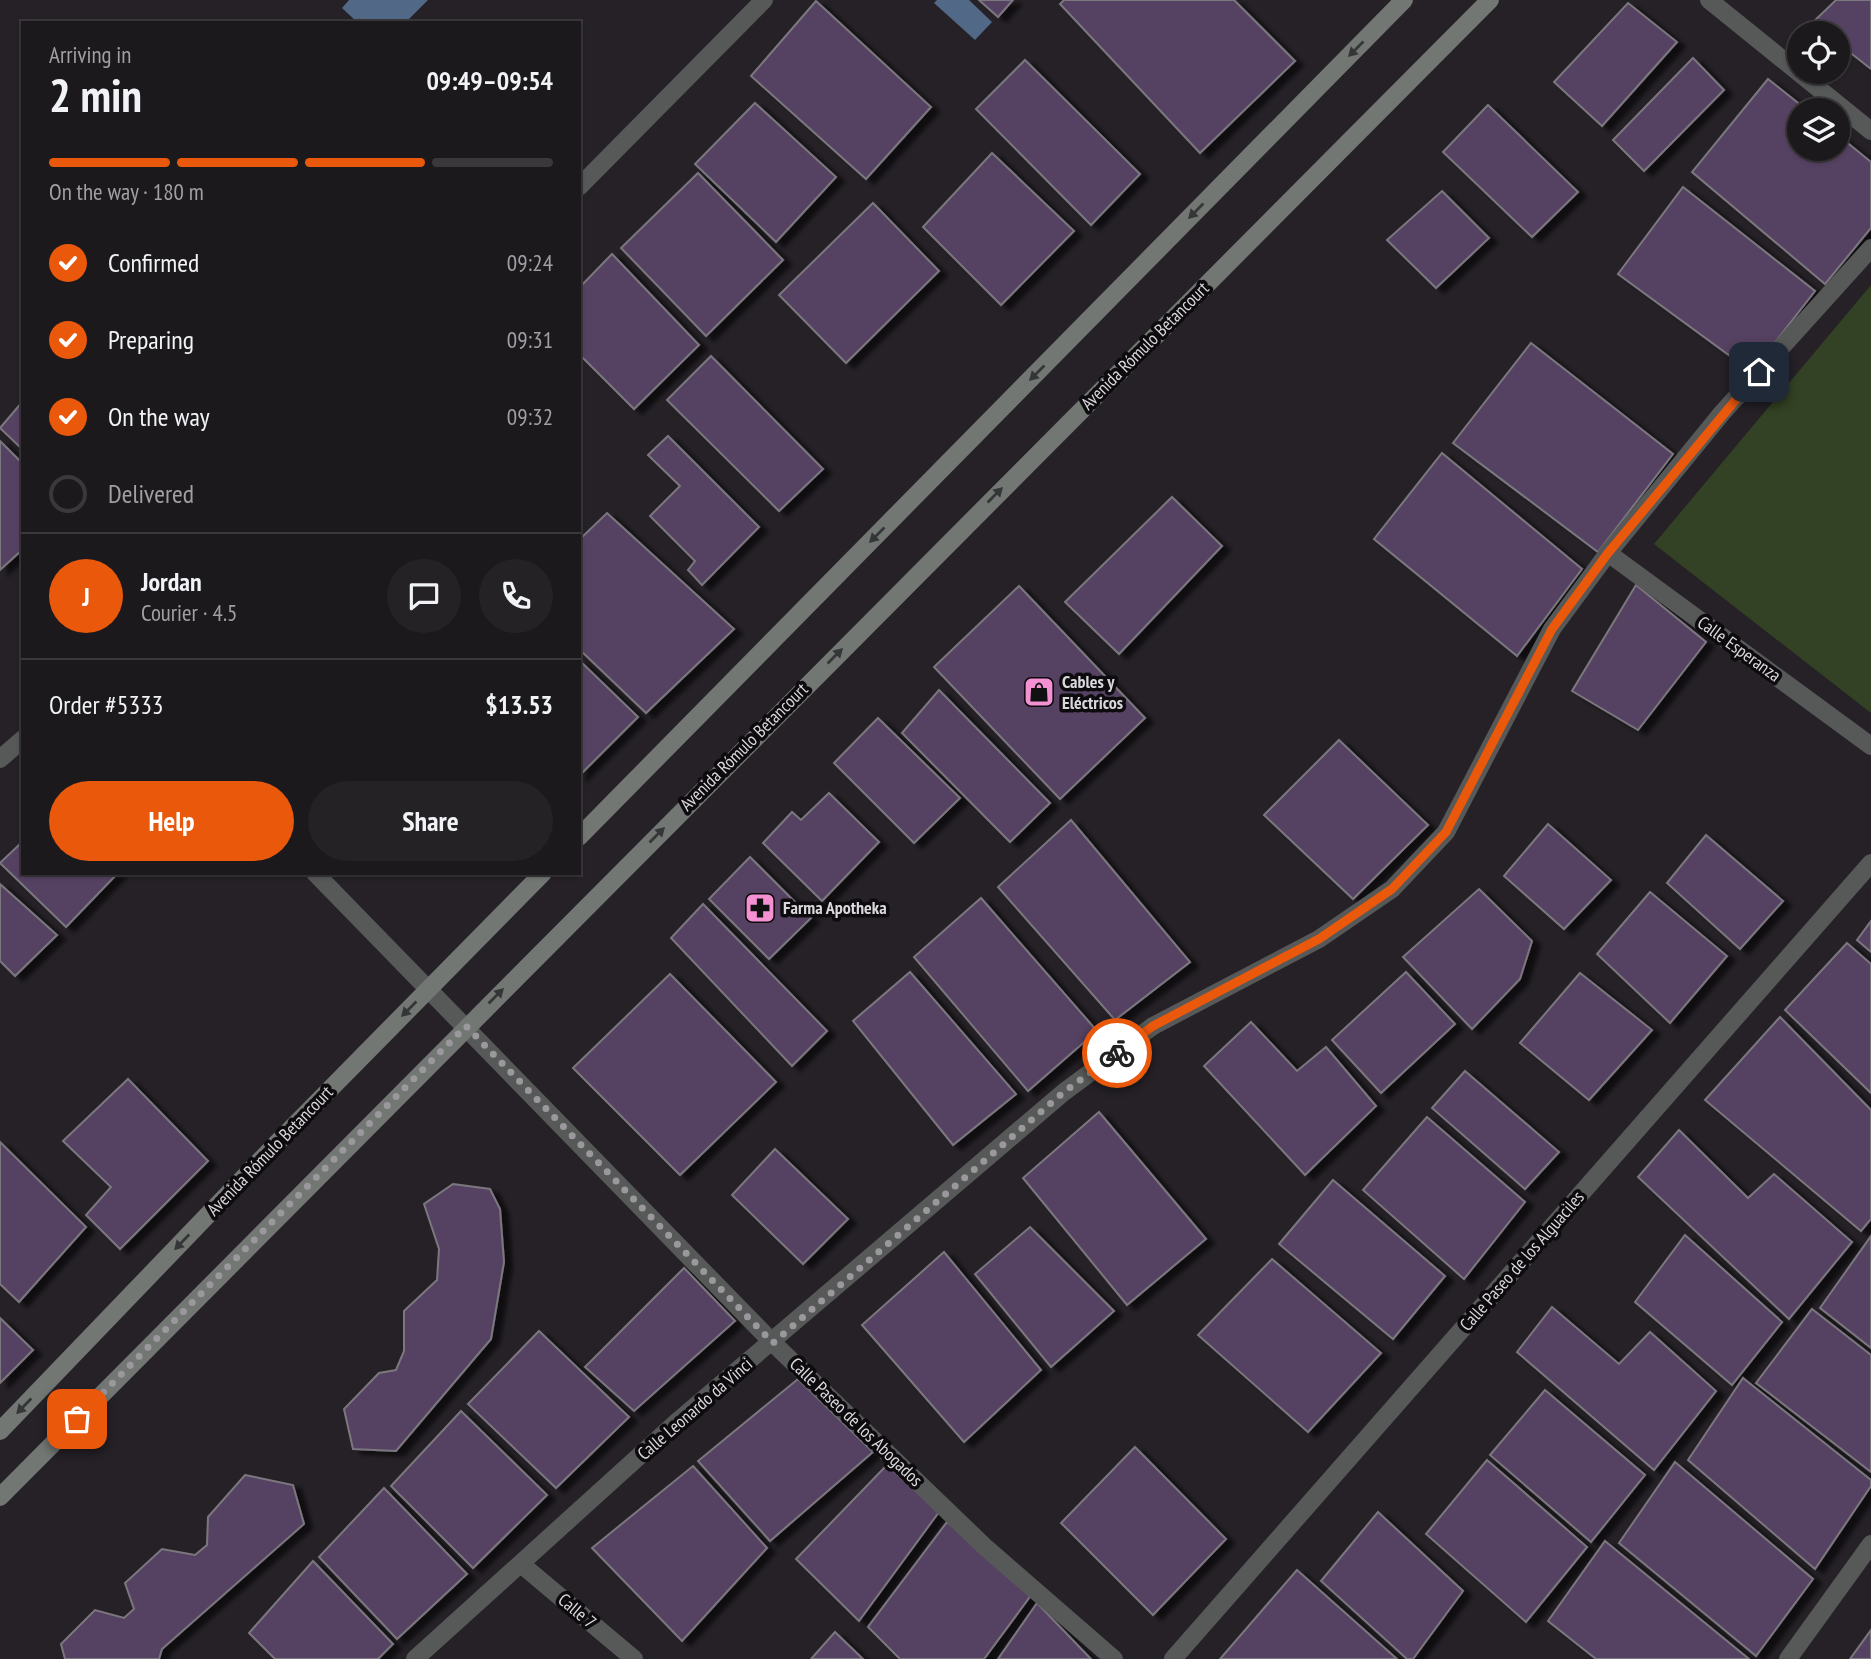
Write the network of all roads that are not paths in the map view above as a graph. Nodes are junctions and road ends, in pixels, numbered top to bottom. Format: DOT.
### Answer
graph roads {
  1 [pos="764,0"];
  2 [pos="1404,0"];
  3 [pos="1490,0"];
  4 [pos="1709,0"];
  5 [pos="1871,131"];
  6 [pos="581,185"];
  7 [pos="1871,248"];
  8 [pos="1608,553"];
  9 [pos="21,740"];
  10 [pos="1871,746"];
  11 [pos="0,759"];
  12 [pos="581,835"];
  13 [pos="1871,863"];
  14 [pos="318,875"];
  15 [pos="541,875"];
  16 [pos="429,989"];
  17 [pos="466,1026"];
  18 [pos="773,1343"];
  19 [pos="0,1431"];
  20 [pos="0,1497"];
  21 [pos="1871,1544"];
  22 [pos="521,1564"];
  23 [pos="415,1659"];
  24 [pos="634,1659"];
  25 [pos="1114,1659"];
  26 [pos="1173,1659"];
  27 [pos="1788,1659"];
  1 -- 6 [label="street"];
  2 -- 12 [label="main road, one-way"];
  17 -- 3 [label="main road, Avenida Rómulo Betancourt, one-way"];
  4 -- 5 [label="street"];
  7 -- 8 [label="street, Calle Leonardo da Vinci"];
  8 -- 10 [label="street, Calle Esperanza"];
  8 -- 18 [label="street, Calle Leonardo da Vinci"];
  9 -- 11 [label="street"];
  13 -- 26 [label="street, Calle Paseo de los Alguaciles"];
  14 -- 16 [label="street, Calle Paseo de los Abogados"];
  15 -- 16 [label="main road, Avenida Rómulo Betancourt"];
  16 -- 17 [label="street, Calle Paseo de los Abogados"];
  16 -- 19 [label="main road, Avenida Rómulo Betancourt, one-way"];
  17 -- 18 [label="street, Calle Paseo de los Abogados"];
  17 -- 20 [label="main road, Avenida Rómulo Betancourt"];
  18 -- 22 [label="street, Calle Leonardo da Vinci"];
  18 -- 25 [label="street, Calle Paseo de los Abogados"];
  21 -- 27 [label="street"];
  22 -- 23 [label="street, Calle Leonardo da Vinci"];
  22 -- 24 [label="street, Calle 7"];
}
